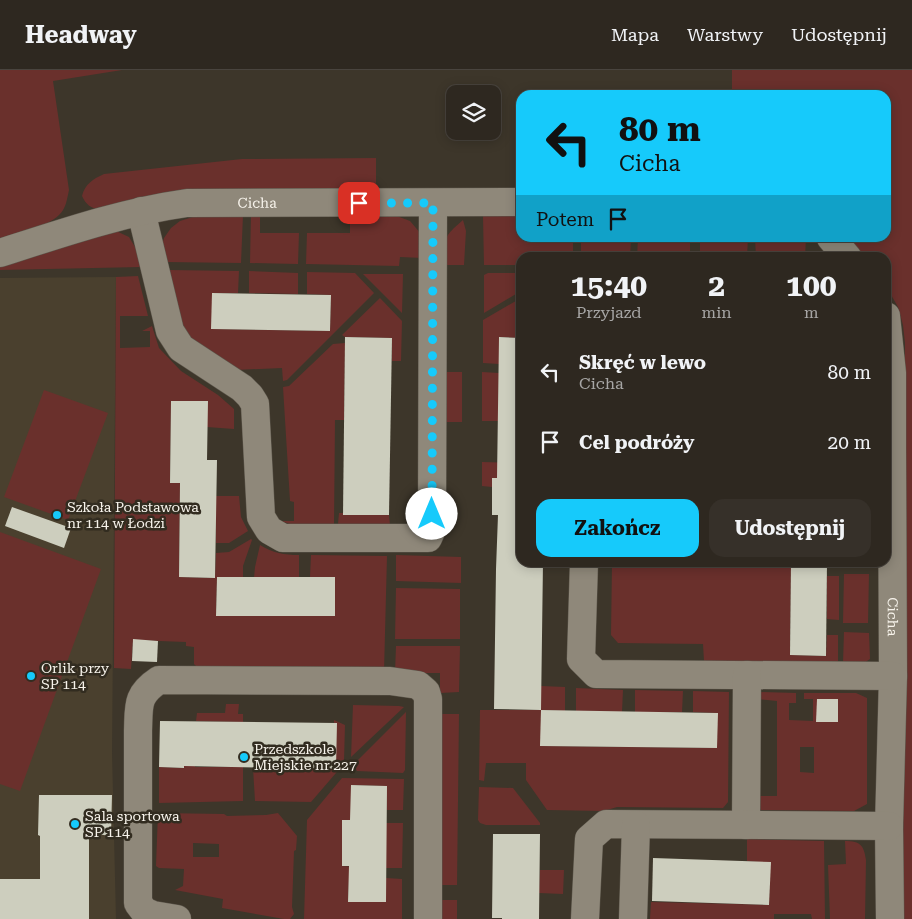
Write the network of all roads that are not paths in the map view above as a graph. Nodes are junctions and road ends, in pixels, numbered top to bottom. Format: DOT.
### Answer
graph roads {
  1 [pos="516,202"];
  2 [pos="433,203"];
  3 [pos="140,212"];
  4 [pos="834,242"];
  5 [pos="843,252"];
  6 [pos="0,253"];
  7 [pos="891,364"];
  8 [pos="891,397"];
  9 [pos="891,561"];
  10 [pos="584,567"];
  11 [pos="746,675"];
  12 [pos="893,676"];
  13 [pos="636,825"];
  14 [pos="746,825"];
  15 [pos="889,826"];
  16 [pos="177,919"];
  17 [pos="428,919"];
  18 [pos="585,919"];
  19 [pos="633,919"];
  20 [pos="890,919"];
  1 -- 2 [label="street, Cicha"];
  2 -- 3 [label="street, Cicha"];
  2 -- 3 [label="street"];
  3 -- 6 [label="street, Cicha"];
  4 -- 5 [label="street"];
  7 -- 8 [label="street, Cicha"];
  9 -- 12 [label="street, Cicha"];
  10 -- 11 [label="street"];
  11 -- 12 [label="street"];
  11 -- 14 [label="street"];
  12 -- 15 [label="street, Cicha"];
  13 -- 14 [label="street"];
  13 -- 18 [label="street"];
  13 -- 19 [label="street"];
  14 -- 15 [label="street"];
  15 -- 20 [label="street, Cicha"];
  16 -- 17 [label="street"];
}
